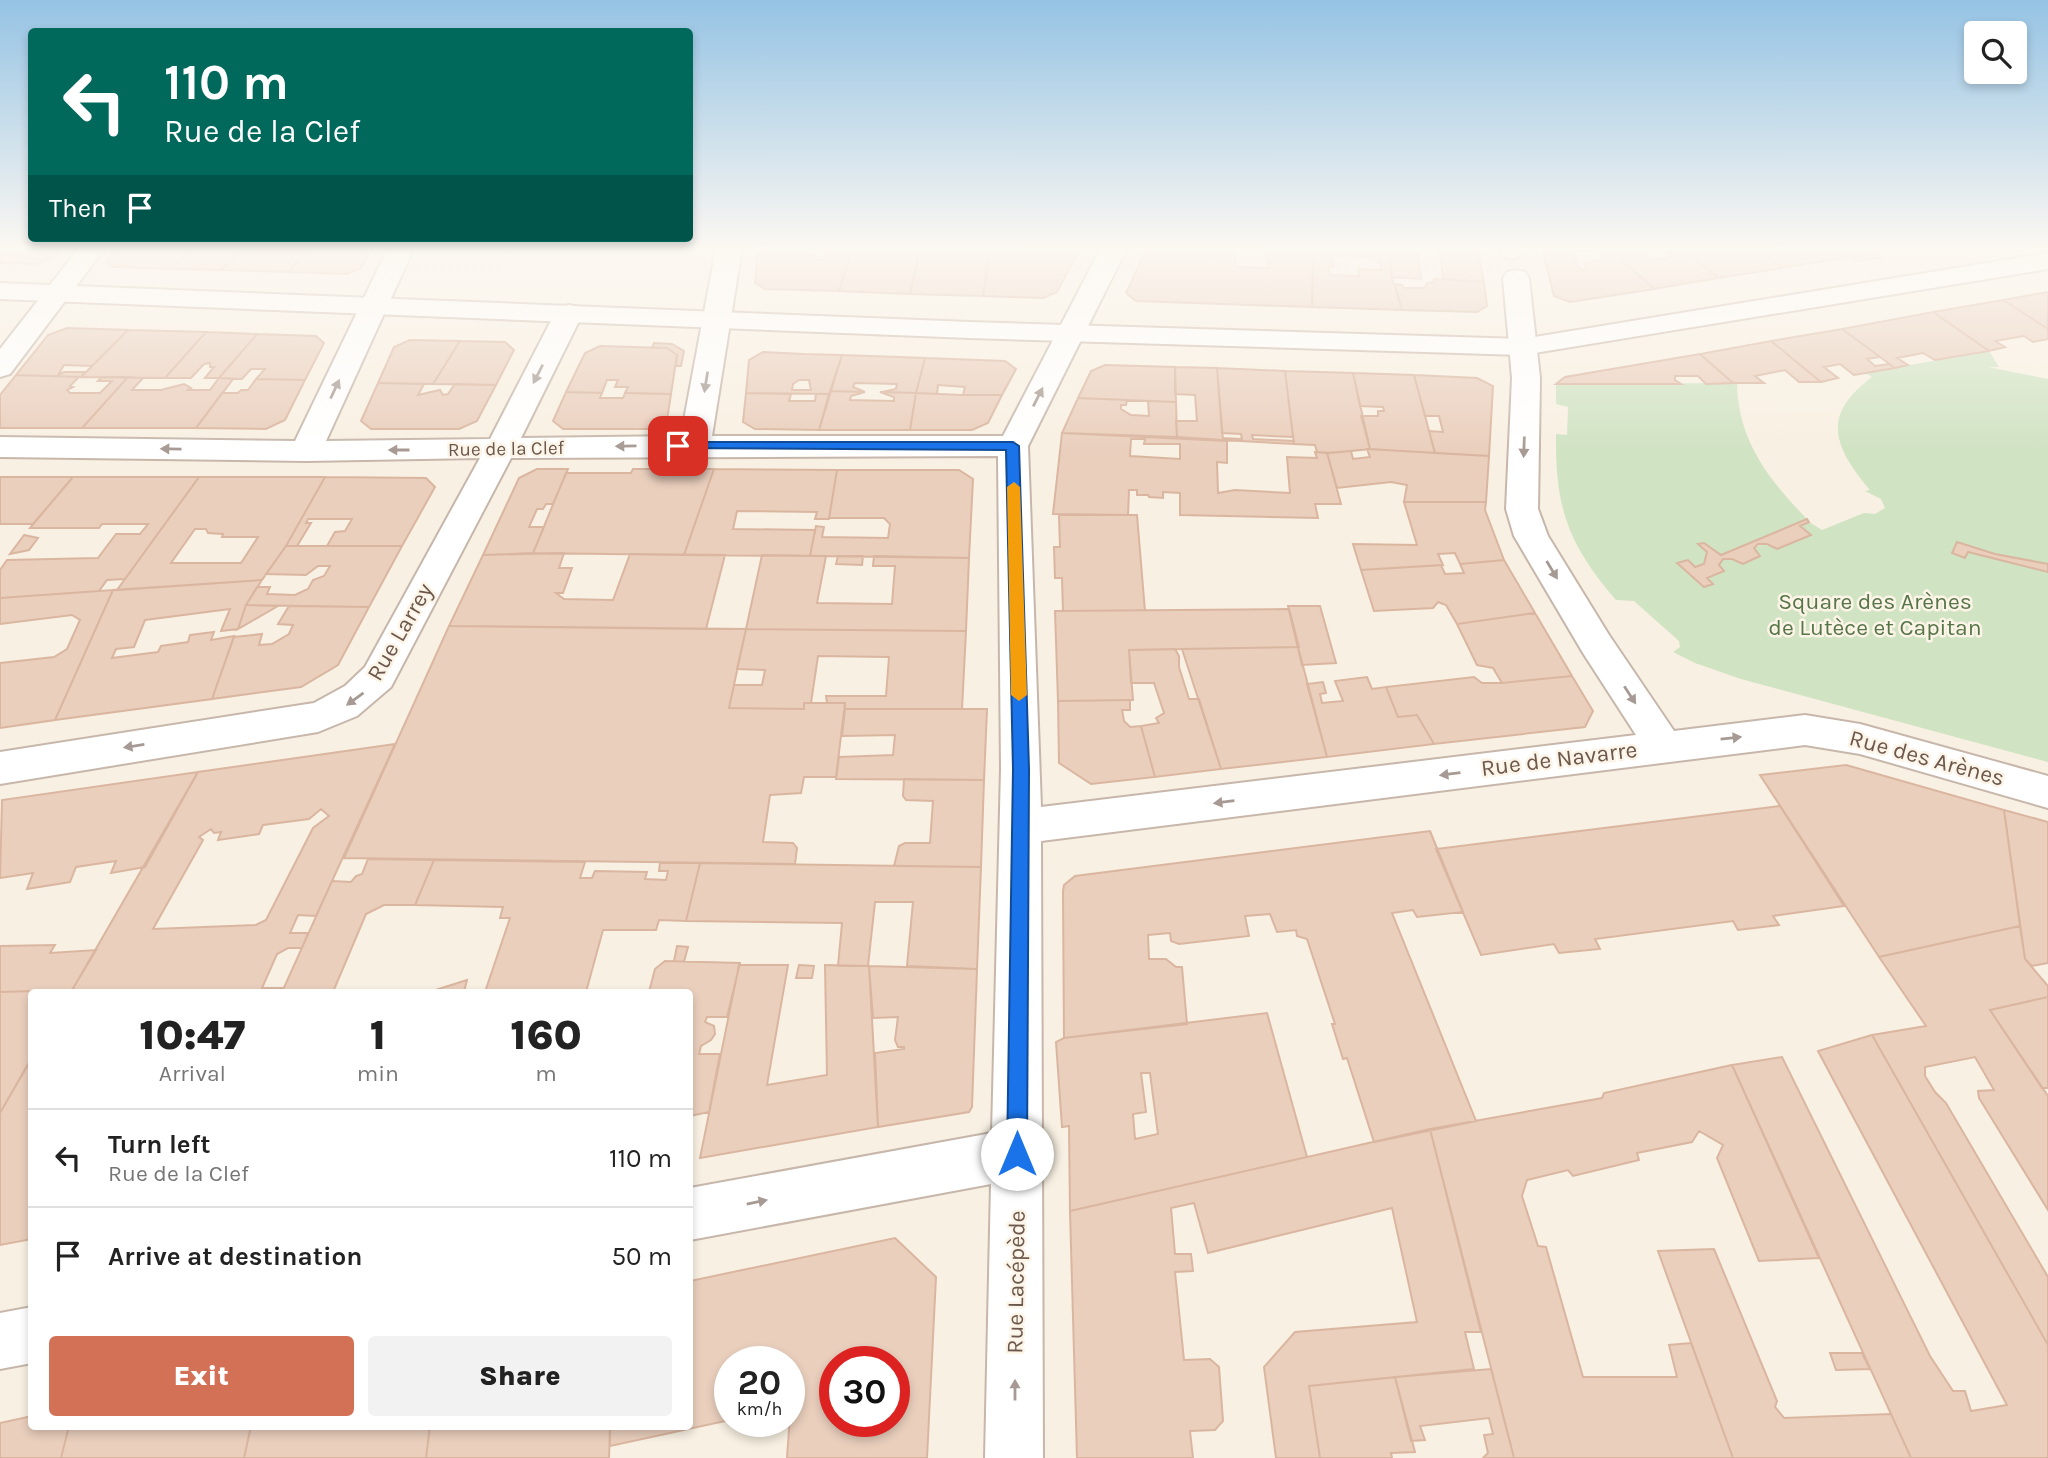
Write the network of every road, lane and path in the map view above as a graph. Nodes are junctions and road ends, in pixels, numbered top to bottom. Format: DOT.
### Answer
graph roads {
  1 [pos="40,316"];
  2 [pos="369,316"];
  3 [pos="567,316"];
  4 [pos="644,316"];
  5 [pos="718,316"];
  6 [pos="1080,316"];
  7 [pos="1519,316"];
  8 [pos="1711,316"];
  9 [pos="717,319"];
  10 [pos="1072,333"];
  11 [pos="1522,347"];
  12 [pos="0,368"];
  13 [pos="695,446"];
  14 [pos="1013,446"];
  15 [pos="0,447"];
  16 [pos="500,449"];
  17 [pos="306,451"];
  18 [pos="1663,746"];
  19 [pos="0,768"];
  20 [pos="2048,792"];
  21 [pos="1020,827"];
  22 [pos="1017,1154"];
  23 [pos="693,1213"];
  24 [pos="28,1336"];
  25 [pos="0,1341"];
  26 [pos="1014,1458"];
  1 -- 12 [label="street"];
  17 -- 2 [label="street, one-way"];
  3 -- 16 [label="street, Rue Larrey, one-way"];
  4 -- 9 [label="street"];
  5 -- 9 [label="street"];
  6 -- 10 [label="street, Rue Lacépède"];
  7 -- 11 [label="street, Rue de Navarre"];
  8 -- 11 [label="street"];
  9 -- 10 [label="street"];
  9 -- 13 [label="street, one-way"];
  10 -- 11 [label="street"];
  14 -- 10 [label="street, Rue Lacépède, one-way"];
  11 -- 18 [label="street, Rue de Navarre, one-way"];
  13 -- 14 [label="street, Rue de la Clef"];
  13 -- 16 [label="street, Rue de la Clef, one-way"];
  14 -- 21 [label="street, Rue Lacépède"];
  17 -- 15 [label="street, Rue de la Clef, one-way"];
  16 -- 17 [label="street, Rue de la Clef, one-way"];
  16 -- 19 [label="street, Rue Larrey, one-way"];
  18 -- 20 [label="street, Rue des Arènes, one-way"];
  18 -- 21 [label="street, Rue de Navarre, one-way"];
  21 -- 22 [label="street, Rue Lacépède"];
  23 -- 22 [label="street, one-way"];
  26 -- 22 [label="street, Rue Lacépède, one-way"];
  24 -- 25 [label="street"];
}
